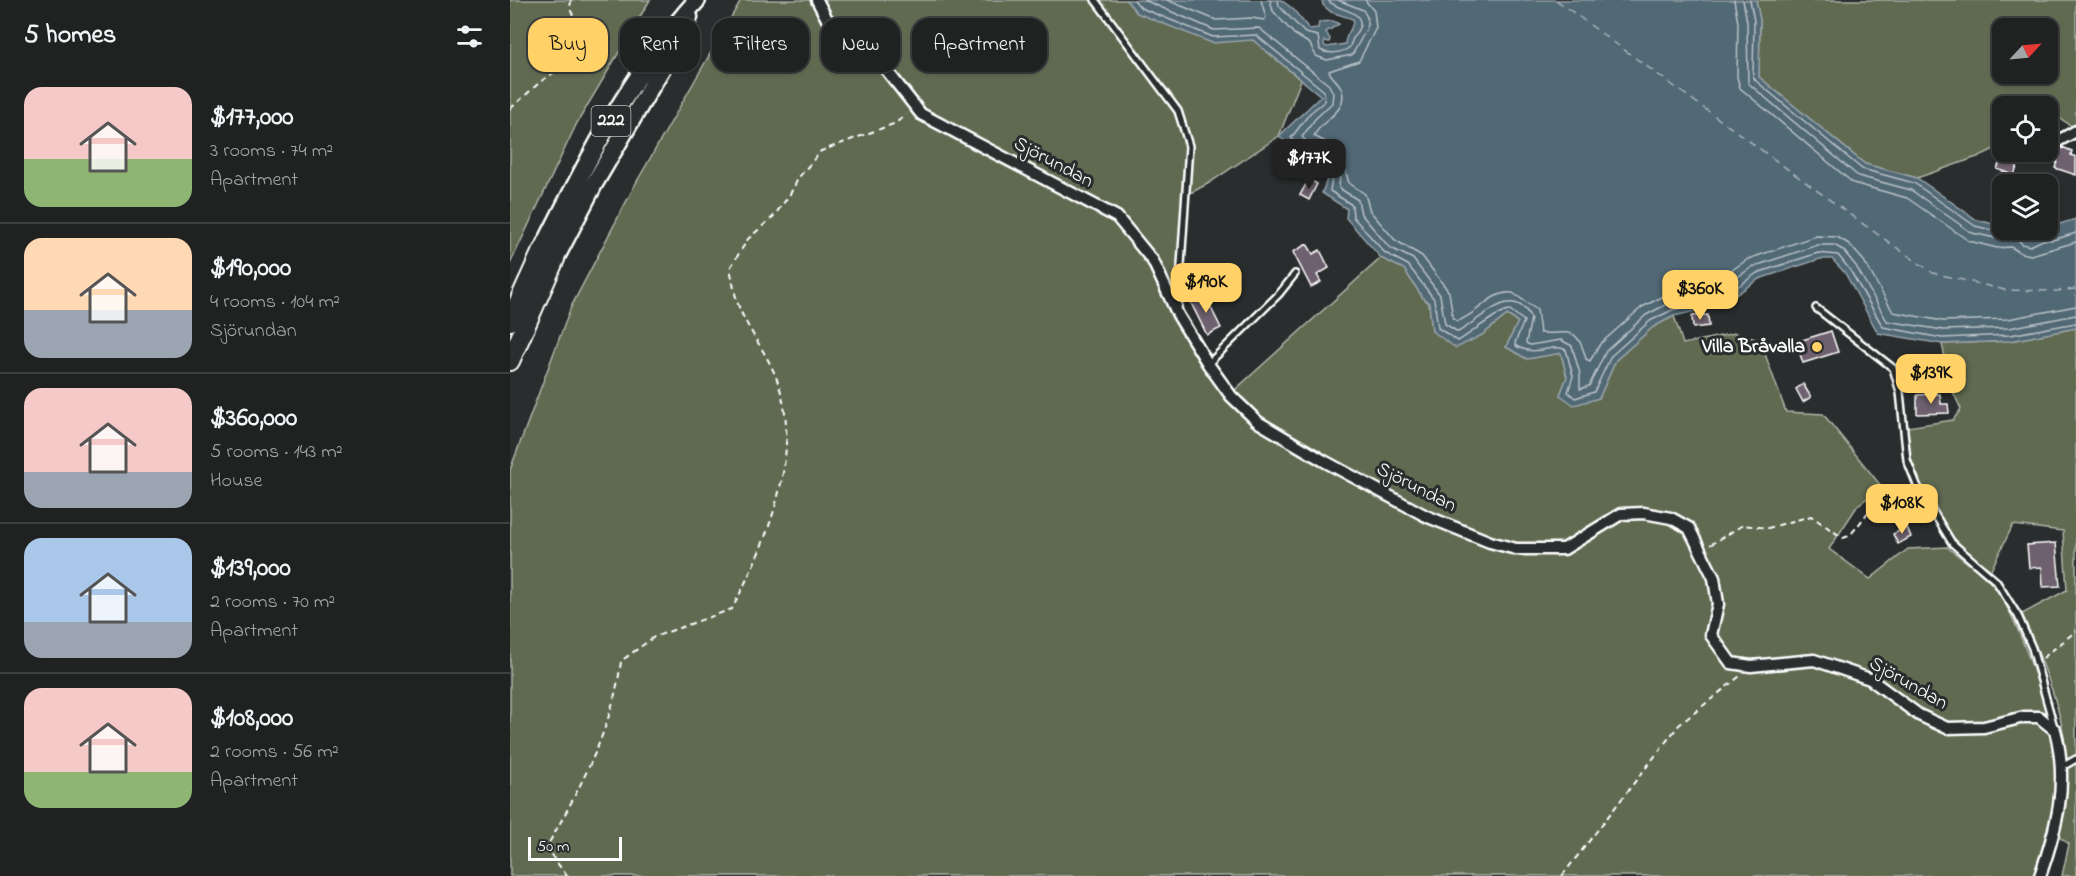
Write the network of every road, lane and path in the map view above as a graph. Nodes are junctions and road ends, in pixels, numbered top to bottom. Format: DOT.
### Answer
graph roads {
  1 [pos="571,0"];
  2 [pos="817,0"];
  3 [pos="1095,0"];
  4 [pos="915,106"];
  5 [pos="510,110"];
  6 [pos="2076,131"];
  7 [pos="2058,141"];
  8 [pos="548,256"];
  9 [pos="1295,274"];
  10 [pos="1816,308"];
  11 [pos="1178,315"];
  12 [pos="510,321"];
  13 [pos="510,361"];
  14 [pos="1208,364"];
  15 [pos="1917,485"];
  16 [pos="1700,552"];
  17 [pos="2076,632"];
  18 [pos="2036,664"];
  19 [pos="1751,666"];
  20 [pos="2055,730"];
  21 [pos="2076,759"];
  22 [pos="2062,767"];
  23 [pos="567,876"];
  24 [pos="1562,876"];
  25 [pos="2040,876"];
  1 -- 5 [label="path"];
  2 -- 4 [label="street, Sjörundan"];
  3 -- 11 [label="lane"];
  4 -- 11 [label="street, Sjörundan"];
  4 -- 23 [label="path"];
  6 -- 7 [label="street"];
  8 -- 8 [label="main road, 222"];
  8 -- 12 [label="highway, 222"];
  8 -- 13 [label="highway, 222"];
  9 -- 14 [label="lane"];
  10 -- 15 [label="lane"];
  11 -- 14 [label="street, Sjörundan"];
  14 -- 16 [label="street, Sjörundan"];
  15 -- 16 [label="path"];
  15 -- 18 [label="lane"];
  16 -- 19 [label="street, Sjörundan"];
  17 -- 18 [label="path"];
  18 -- 20 [label="lane"];
  19 -- 20 [label="street, Sjörundan"];
  19 -- 24 [label="path"];
  20 -- 22 [label="street"];
  21 -- 22 [label="lane"];
  22 -- 25 [label="street"];
}
